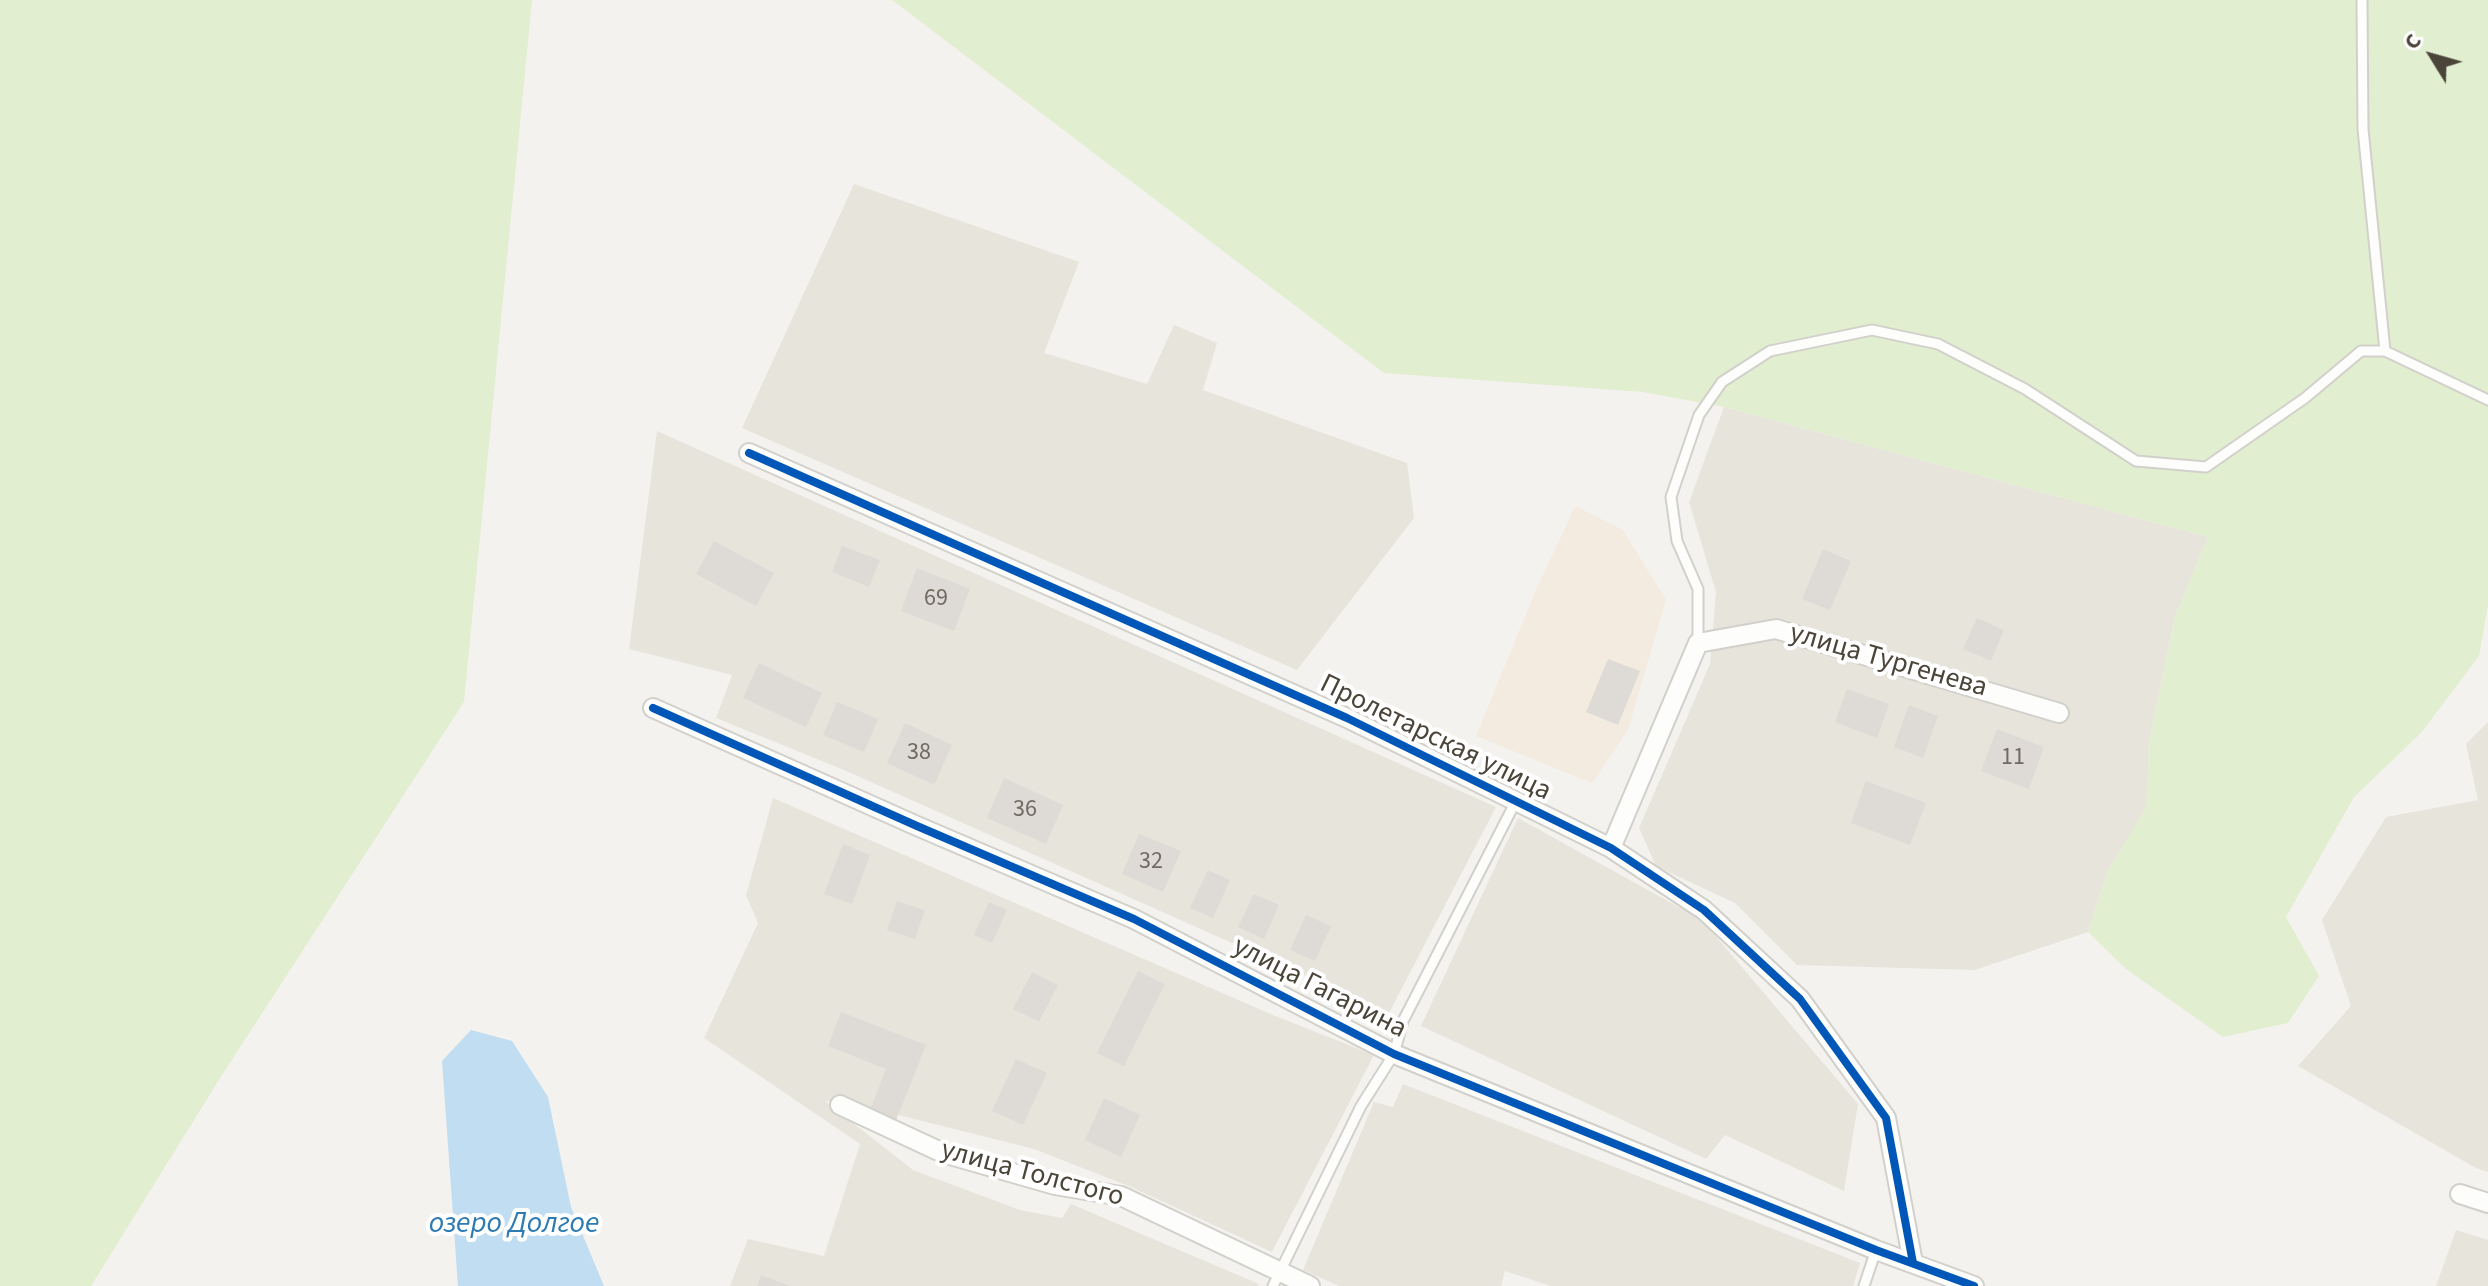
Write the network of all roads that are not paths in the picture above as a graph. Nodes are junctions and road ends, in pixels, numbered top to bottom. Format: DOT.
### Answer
graph roads {
  1 [pos="2362,0"];
  2 [pos="2385,351"];
  3 [pos="2488,400"];
  4 [pos="749,453"];
  5 [pos="1698,643"];
  6 [pos="653,708"];
  7 [pos="2059,713"];
  8 [pos="1515,803"];
  9 [pos="1611,848"];
  10 [pos="1394,1054"];
  11 [pos="840,1105"];
  12 [pos="2460,1194"];
  13 [pos="2488,1203"];
  14 [pos="1876,1250"];
  15 [pos="1913,1263"];
  16 [pos="1277,1279"];
  17 [pos="1310,1286"];
  18 [pos="1864,1286"];
  19 [pos="1974,1286"];
  1 -- 2 [label="lane"];
  2 -- 3 [label="lane"];
  2 -- 5 [label="lane"];
  4 -- 8 [label="street, Пролетарская улица"];
  5 -- 7 [label="street, улица Тургенева"];
  5 -- 9 [label="street"];
  6 -- 10 [label="street, улица Гагарина"];
  8 -- 9 [label="street, Пролетарская улица"];
  8 -- 10 [label="lane"];
  9 -- 15 [label="street, Пролетарская улица"];
  10 -- 14 [label="street, улица Гагарина"];
  10 -- 16 [label="lane"];
  11 -- 16 [label="street, улица Толстого"];
  12 -- 13 [label="street"];
  14 -- 15 [label="street, улица Гагарина"];
  14 -- 18 [label="lane"];
  15 -- 19 [label="street, улица Гагарина"];
  16 -- 17 [label="street, улица Толстого"];
}
